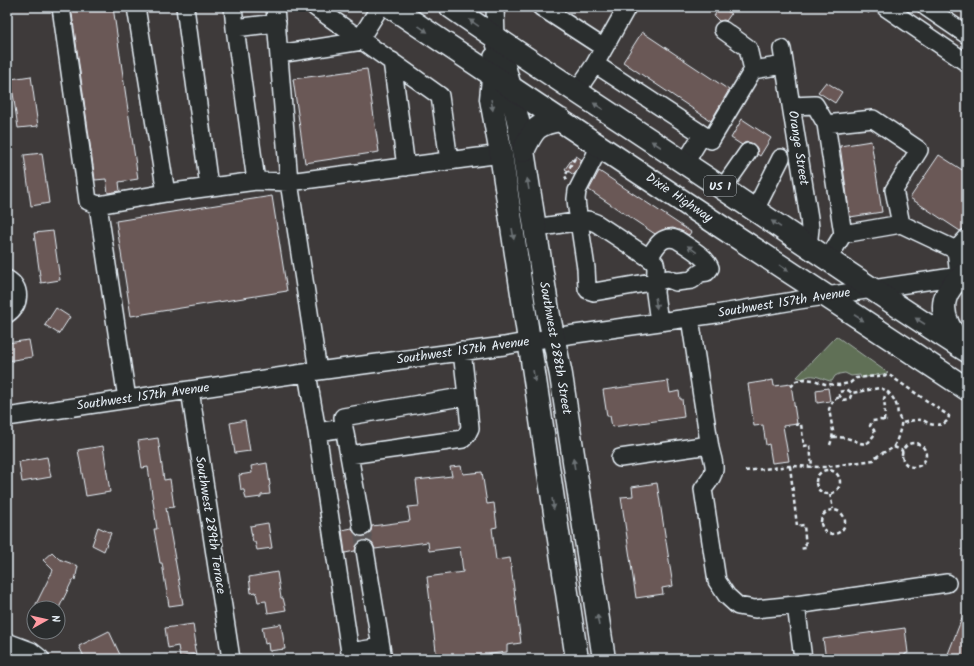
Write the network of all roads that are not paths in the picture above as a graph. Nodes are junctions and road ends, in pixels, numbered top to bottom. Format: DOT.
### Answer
graph roads {
  1 [pos="61,7"];
  2 [pos="136,7"];
  3 [pos="186,7"];
  4 [pos="233,7"];
  5 [pos="315,7"];
  6 [pos="380,7"];
  7 [pos="391,7"];
  8 [pos="451,7"];
  9 [pos="496,7"];
  10 [pos="541,7"];
  11 [pos="627,7"];
  12 [pos="885,7"];
  13 [pos="926,7"];
  14 [pos="276,15"];
  15 [pos="235,28"];
  16 [pos="723,30"];
  17 [pos="967,35"];
  18 [pos="496,38"];
  19 [pos="361,40"];
  20 [pos="604,48"];
  21 [pos="279,54"];
  22 [pos="392,61"];
  23 [pos="967,63"];
  24 [pos="595,64"];
  25 [pos="753,70"];
  26 [pos="502,81"];
  27 [pos="576,92"];
  28 [pos="791,106"];
  29 [pos="561,120"];
  30 [pos="826,124"];
  31 [pos="702,135"];
  32 [pos="600,146"];
  33 [pos="523,151"];
  34 [pos="748,152"];
  35 [pos="501,154"];
  36 [pos="781,158"];
  37 [pos="449,161"];
  38 [pos="685,163"];
  39 [pos="406,167"];
  40 [pos="256,181"];
  41 [pos="289,182"];
  42 [pos="209,188"];
  43 [pos="722,188"];
  44 [pos="166,193"];
  45 [pos="98,205"];
  46 [pos="755,210"];
  47 [pos="579,221"];
  48 [pos="901,224"];
  49 [pos="535,228"];
  50 [pos="843,234"];
  51 [pos="962,244"];
  52 [pos="808,246"];
  53 [pos="649,258"];
  54 [pos="828,259"];
  55 [pos="963,276"];
  56 [pos="7,279"];
  57 [pos="662,280"];
  58 [pos="872,289"];
  59 [pos="826,296"];
  60 [pos="7,314"];
  61 [pos="690,318"];
  62 [pos="659,322"];
  63 [pos="554,337"];
  64 [pos="529,341"];
  65 [pos="966,350"];
  66 [pos="462,351"];
  67 [pos="312,372"];
  68 [pos="967,389"];
  69 [pos="190,390"];
  70 [pos="468,396"];
  71 [pos="127,399"];
  72 [pos="7,417"];
  73 [pos="344,428"];
  74 [pos="317,432"];
  75 [pos="710,448"];
  76 [pos="349,455"];
  77 [pos="620,458"];
  78 [pos="362,527"];
  79 [pos="365,550"];
  80 [pos="947,583"];
  81 [pos="796,605"];
  82 [pos="9,643"];
  83 [pos="382,653"];
  84 [pos="350,656"];
  85 [pos="41,659"];
  86 [pos="231,659"];
  87 [pos="577,659"];
  88 [pos="604,659"];
  89 [pos="803,659"];
  1 -- 45 [label="street"];
  2 -- 44 [label="street"];
  3 -- 42 [label="street"];
  4 -- 15 [label="street"];
  5 -- 19 [label="street"];
  6 -- 19 [label="street"];
  7 -- 26 [label="main road, Dixie Highway / US 1, one-way"];
  18 -- 8 [label="main road, US 1, one-way"];
  9 -- 18 [label="street, Southwest 288th Street"];
  10 -- 20 [label="street"];
  11 -- 20 [label="street"];
  12 -- 23 [label="street"];
  13 -- 17 [label="street"];
  14 -- 15 [label="street"];
  14 -- 21 [label="street"];
  15 -- 40 [label="street"];
  16 -- 25 [label="street"];
  18 -- 26 [label="main road, Southwest 288th Street"];
  18 -- 27 [label="main road, US 1"];
  19 -- 21 [label="street"];
  19 -- 22 [label="street"];
  20 -- 24 [label="street"];
  21 -- 41 [label="street"];
  22 -- 37 [label="street"];
  22 -- 39 [label="street"];
  24 -- 27 [label="street"];
  24 -- 31 [label="street"];
  25 -- 28 [label="street, Orange Street"];
  25 -- 31 [label="street"];
  26 -- 29 [label="main road, Dixie Highway / US 1"];
  26 -- 33 [label="main road, Southwest 288th Street"];
  26 -- 35 [label="main road, Southwest 288th Street, one-way"];
  38 -- 27 [label="main road, US 1, one-way"];
  28 -- 30 [label="street"];
  28 -- 52 [label="street, Orange Street"];
  29 -- 32 [label="main road, Dixie Highway / US 1"];
  29 -- 33 [label="main road"];
  30 -- 48 [label="street"];
  30 -- 50 [label="street"];
  31 -- 38 [label="street"];
  32 -- 47 [label="street"];
  32 -- 59 [label="main road, Dixie Highway / US 1, one-way"];
  49 -- 33 [label="main road, Southwest 288th Street, one-way"];
  34 -- 43 [label="street"];
  35 -- 37 [label="street"];
  35 -- 64 [label="main road, Southwest 288th Street, one-way"];
  36 -- 46 [label="street"];
  37 -- 39 [label="street"];
  38 -- 43 [label="main road, US 1"];
  39 -- 41 [label="street"];
  40 -- 41 [label="street"];
  40 -- 42 [label="street"];
  41 -- 67 [label="street"];
  42 -- 44 [label="street"];
  43 -- 46 [label="main road, US 1"];
  44 -- 45 [label="street"];
  45 -- 71 [label="street"];
  52 -- 46 [label="main road, US 1, one-way"];
  47 -- 49 [label="street"];
  47 -- 53 [label="street"];
  47 -- 57 [label="street"];
  48 -- 50 [label="street"];
  48 -- 51 [label="street"];
  49 -- 63 [label="main road, Southwest 288th Street"];
  50 -- 54 [label="street"];
  51 -- 55 [label="street"];
  52 -- 54 [label="main road, US 1"];
  53 -- 57 [label="street"];
  57 -- 53 [label="street, one-way"];
  54 -- 58 [label="main road, US 1"];
  55 -- 58 [label="street, Southwest 157th Avenue"];
  55 -- 65 [label="main road"];
  56 -- 60 [label="street"];
  57 -- 62 [label="street, one-way"];
  58 -- 59 [label="street, Southwest 157th Avenue"];
  65 -- 58 [label="main road, US 1, one-way"];
  59 -- 61 [label="street, Southwest 157th Avenue"];
  59 -- 68 [label="main road, Dixie Highway / US 1, one-way"];
  61 -- 62 [label="street, Southwest 157th Avenue"];
  61 -- 75 [label="street"];
  62 -- 63 [label="street, Southwest 157th Avenue"];
  63 -- 64 [label="street, Southwest 157th Avenue"];
  88 -- 63 [label="main road, Southwest 288th Street, one-way"];
  64 -- 66 [label="street, Southwest 157th Avenue"];
  64 -- 87 [label="main road, Southwest 288th Street, one-way"];
  66 -- 67 [label="street, Southwest 157th Avenue"];
  66 -- 70 [label="street"];
  67 -- 69 [label="street, Southwest 157th Avenue"];
  67 -- 74 [label="street"];
  69 -- 71 [label="street, Southwest 157th Avenue"];
  69 -- 86 [label="street, Southwest 289th Terrace"];
  70 -- 73 [label="street"];
  70 -- 76 [label="street"];
  71 -- 72 [label="street, Southwest 157th Avenue"];
  73 -- 74 [label="street"];
  73 -- 76 [label="street"];
  74 -- 84 [label="street"];
  75 -- 77 [label="street"];
  75 -- 81 [label="street"];
  76 -- 78 [label="street"];
  79 -- 83 [label="street"];
  80 -- 81 [label="street"];
  81 -- 89 [label="street"];
  82 -- 85 [label="street"];
  83 -- 84 [label="street"];
}
